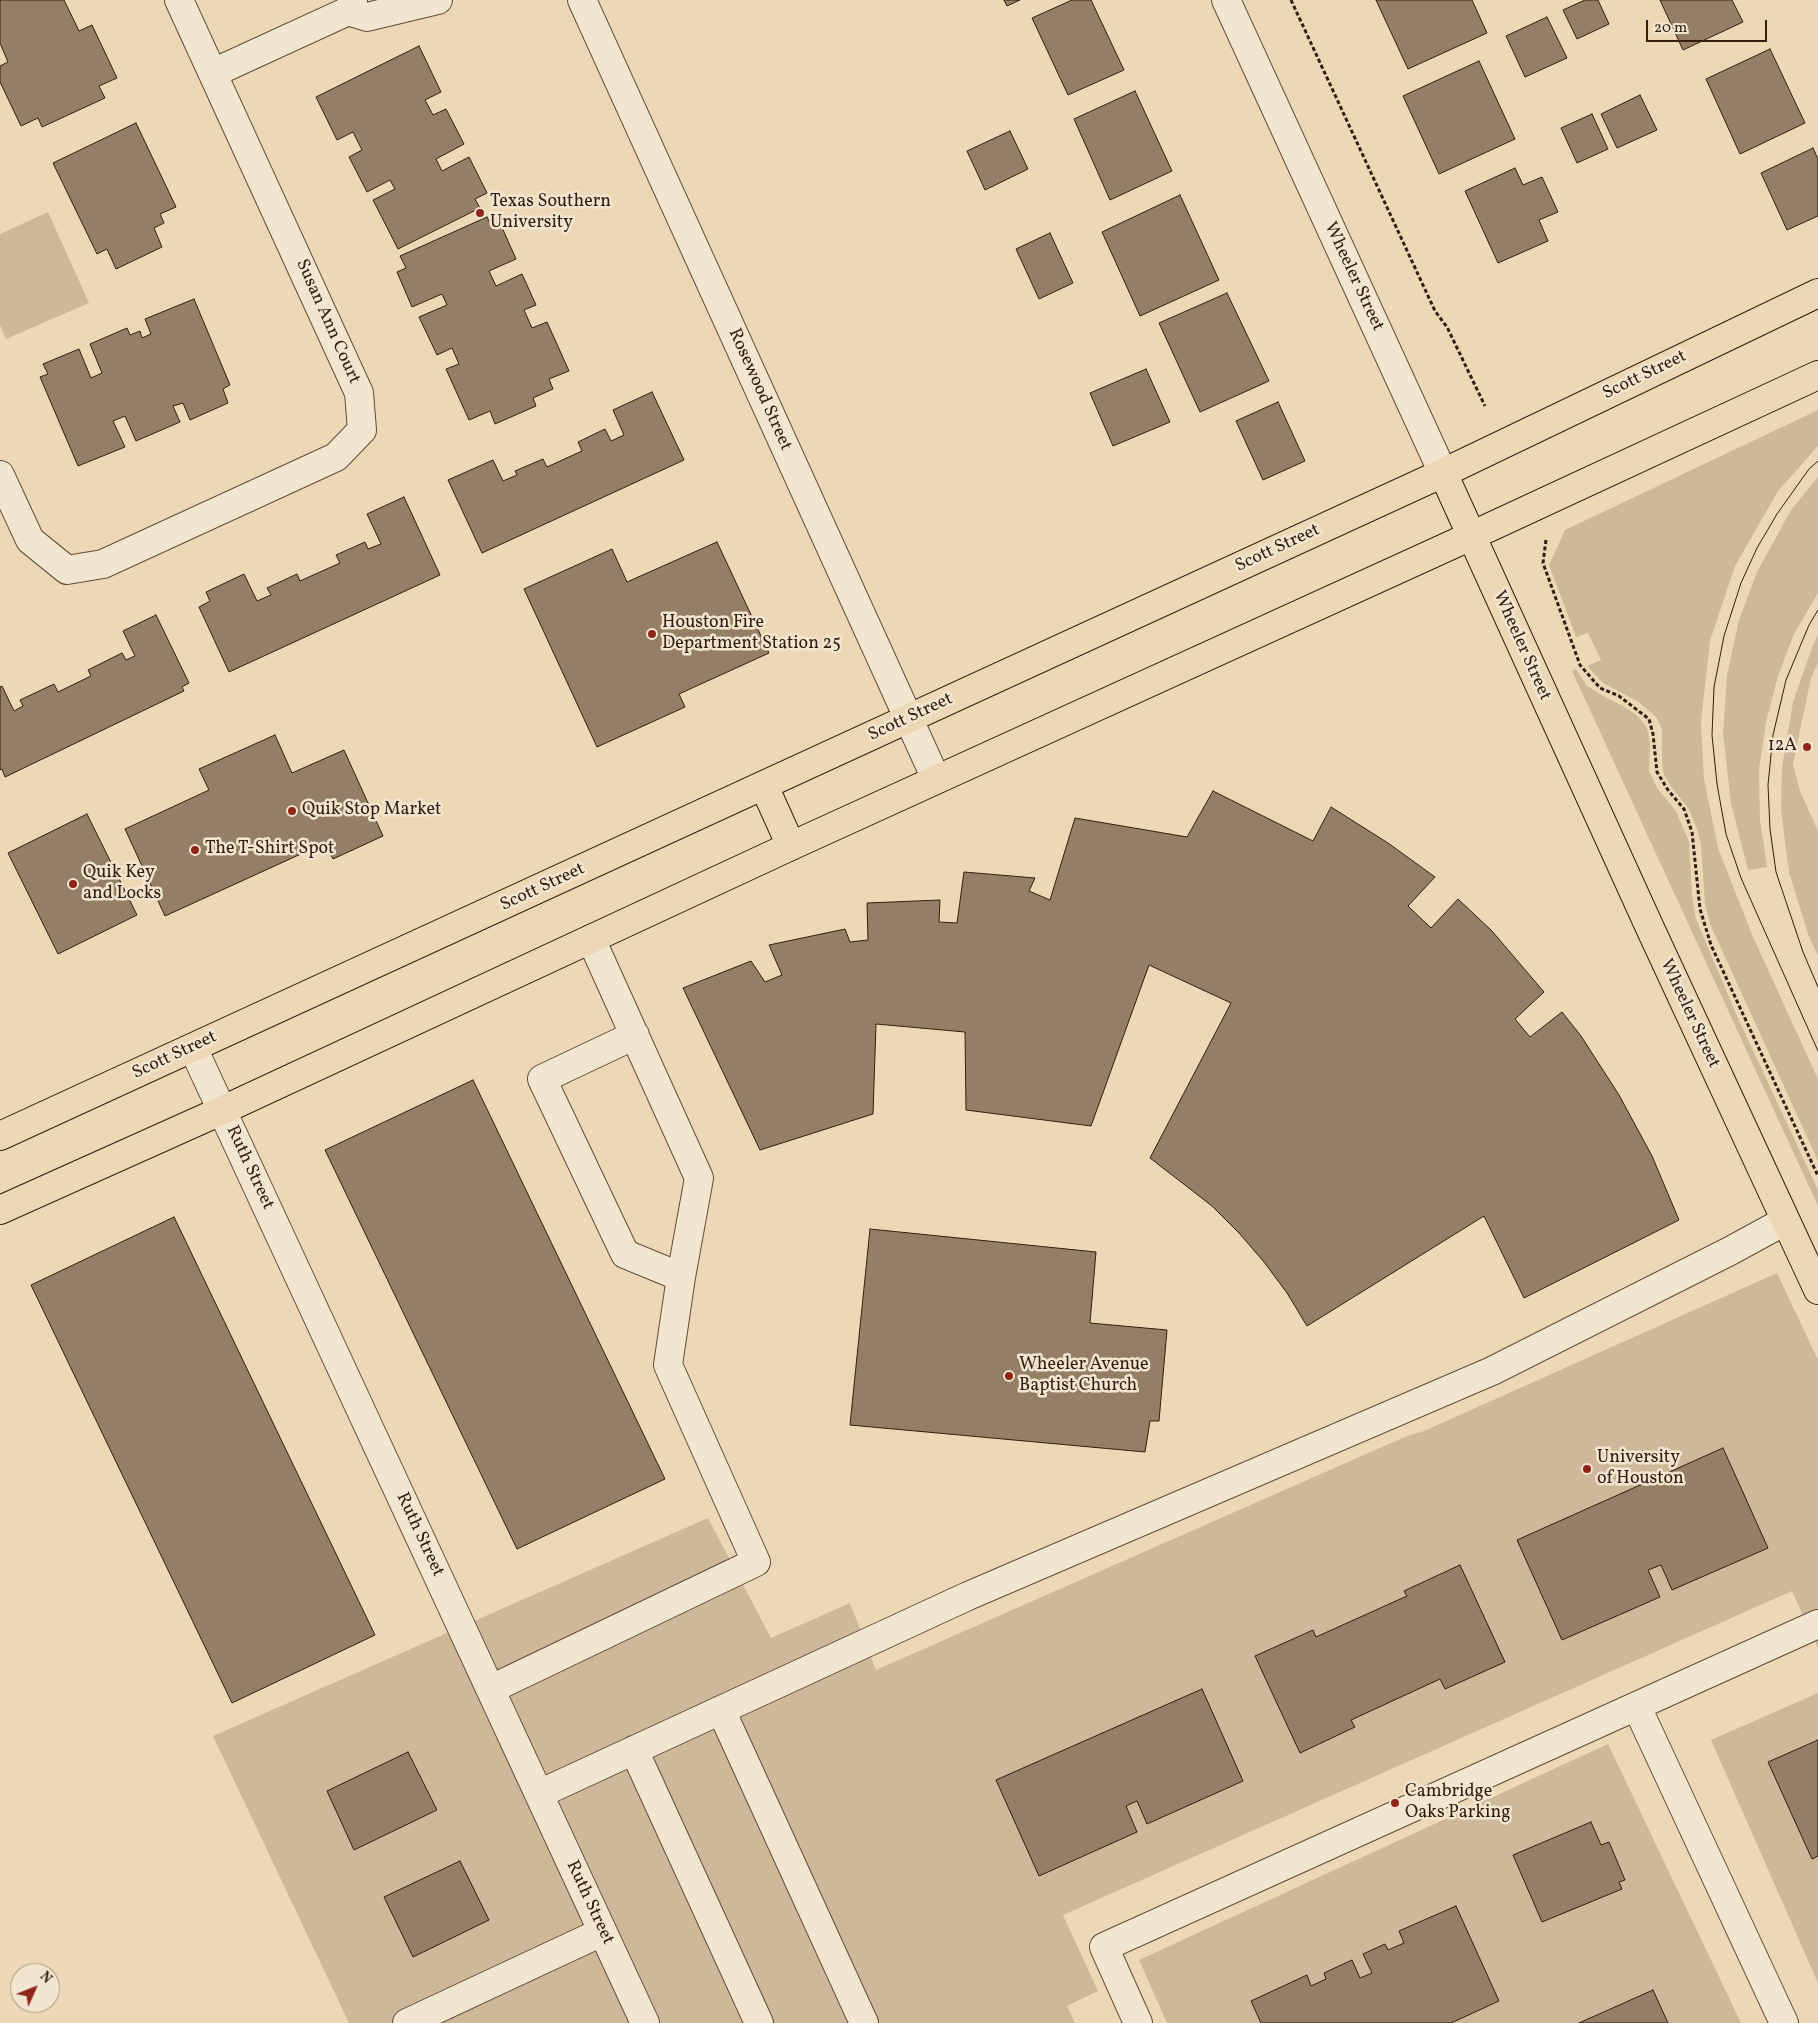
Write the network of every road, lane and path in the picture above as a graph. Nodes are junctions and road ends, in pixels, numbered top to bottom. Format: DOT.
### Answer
graph roads {
  1 [pos="179,0"];
  2 [pos="438,0"];
  3 [pos="582,0"];
  4 [pos="1226,0"];
  5 [pos="1291,0"];
  6 [pos="350,5"];
  7 [pos="213,73"];
  8 [pos="1818,293"];
  9 [pos="1818,375"];
  10 [pos="1485,406"];
  11 [pos="1443,473"];
  12 [pos="0,475"];
  13 [pos="1471,536"];
  14 [pos="1546,537"];
  15 [pos="909,719"];
  16 [pos="936,779"];
  17 [pos="764,786"];
  18 [pos="791,846"];
  19 [pos="590,939"];
  20 [pos="635,1035"];
  21 [pos="193,1048"];
  22 [pos="223,1110"];
  23 [pos="0,1136"];
  24 [pos="1818,1176"];
  25 [pos="0,1210"];
  26 [pos="1785,1221"];
  27 [pos="681,1277"];
  28 [pos="1818,1290"];
  29 [pos="1818,1624"];
  30 [pos="490,1689"];
  31 [pos="1637,1707"];
  32 [pos="721,1710"];
  33 [pos="634,1750"];
  34 [pos="539,1794"];
  35 [pos="602,1932"];
  36 [pos="407,2023"];
  37 [pos="645,2023"];
  38 [pos="758,2023"];
  39 [pos="864,2023"];
  40 [pos="1138,2023"];
  41 [pos="1784,2023"];
  1 -- 7 [label="street, Susan Ann Court"];
  2 -- 6 [label="street"];
  3 -- 15 [label="street, Rosewood Street"];
  4 -- 11 [label="street, Wheeler Street"];
  5 -- 10 [label="path"];
  6 -- 7 [label="street"];
  7 -- 12 [label="street, Susan Ann Court"];
  8 -- 11 [label="main road, Scott Street"];
  9 -- 13 [label="main road"];
  11 -- 13 [label="main road, Wheeler Street"];
  11 -- 15 [label="main road, Scott Street"];
  13 -- 16 [label="main road"];
  13 -- 26 [label="main road, Wheeler Street"];
  14 -- 24 [label="path"];
  15 -- 16 [label="street, Rosewood Street"];
  15 -- 17 [label="main road, Scott Street"];
  16 -- 18 [label="main road"];
  17 -- 18 [label="main road"];
  17 -- 21 [label="main road, Scott Street"];
  18 -- 19 [label="main road"];
  19 -- 20 [label="street"];
  19 -- 22 [label="main road"];
  20 -- 27 [label="street"];
  20 -- 27 [label="street"];
  21 -- 22 [label="street, Ruth Street"];
  21 -- 23 [label="main road, Scott Street"];
  22 -- 25 [label="main road"];
  22 -- 30 [label="street, Ruth Street"];
  26 -- 28 [label="main road, Wheeler Street"];
  26 -- 32 [label="street"];
  27 -- 30 [label="street"];
  29 -- 31 [label="street"];
  30 -- 34 [label="street, Ruth Street"];
  31 -- 40 [label="street"];
  31 -- 41 [label="street"];
  32 -- 33 [label="street"];
  32 -- 39 [label="street"];
  33 -- 34 [label="street"];
  33 -- 38 [label="street"];
  34 -- 35 [label="street, Ruth Street"];
  35 -- 36 [label="street"];
  35 -- 37 [label="street, Ruth Street"];
}
